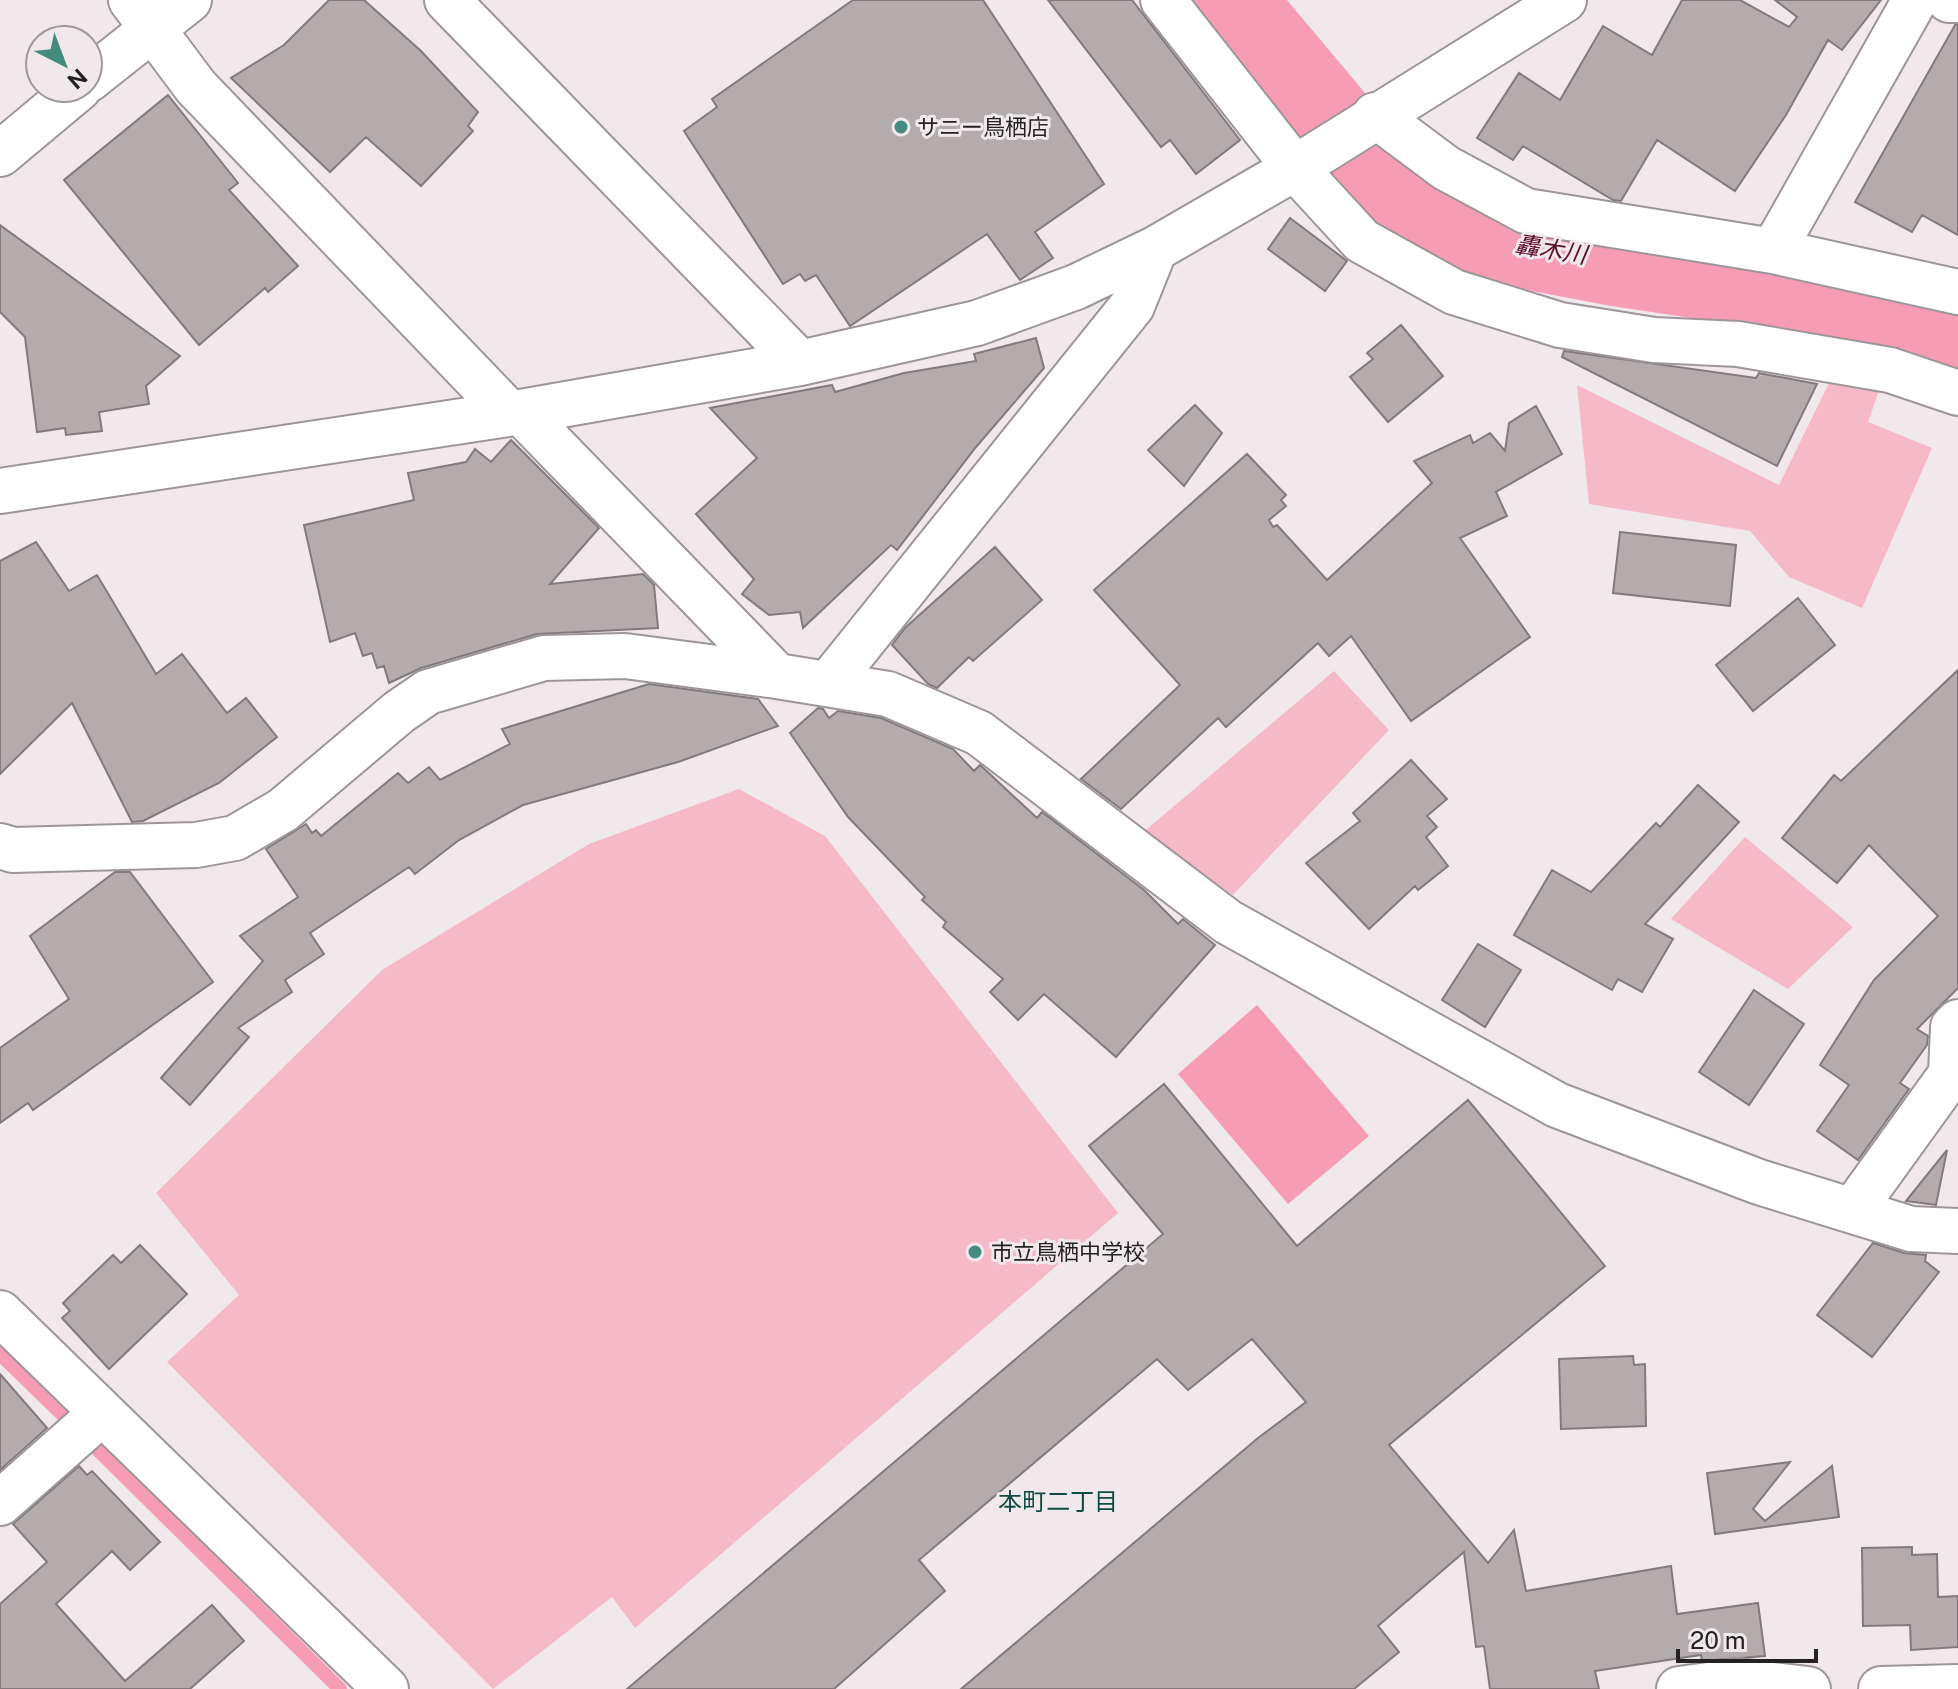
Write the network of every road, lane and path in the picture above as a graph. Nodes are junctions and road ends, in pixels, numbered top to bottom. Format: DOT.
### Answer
graph roads {
  1 [pos="189,0"];
  2 [pos="447,0"];
  3 [pos="1163,0"];
  4 [pos="1564,0"];
  5 [pos="1915,0"];
  6 [pos="1949,0"];
  7 [pos="1956,0"];
  8 [pos="142,13"];
  9 [pos="104,60"];
  10 [pos="60,104"];
  11 [pos="1368,119"];
  12 [pos="0,154"];
  13 [pos="1295,168"];
  14 [pos="1155,249"];
  15 [pos="1773,251"];
  16 [pos="1958,292"];
  17 [pos="800,363"];
  18 [pos="1958,393"];
  19 [pos="515,412"];
  20 [pos="0,491"];
  21 [pos="777,676"];
  22 [pos="829,683"];
  23 [pos="0,846"];
  24 [pos="1958,1022"];
  25 [pos="1853,1210"];
  26 [pos="1958,1231"];
  27 [pos="0,1313"];
  28 [pos="102,1413"];
  29 [pos="0,1503"];
  30 [pos="1958,1687"];
  31 [pos="386,1689"];
  32 [pos="1679,1689"];
  33 [pos="1808,1689"];
  34 [pos="1881,1689"];
  1 -- 8 [label="street"];
  2 -- 17 [label="street"];
  3 -- 13 [label="street"];
  4 -- 11 [label="street"];
  5 -- 15 [label="street"];
  6 -- 7 [label="street"];
  8 -- 9 [label="street"];
  8 -- 19 [label="street"];
  10 -- 12 [label="street"];
  11 -- 13 [label="street"];
  11 -- 15 [label="street"];
  13 -- 14 [label="street"];
  13 -- 18 [label="street"];
  14 -- 17 [label="street"];
  14 -- 22 [label="street"];
  15 -- 16 [label="street"];
  17 -- 19 [label="street"];
  19 -- 20 [label="street"];
  19 -- 21 [label="street"];
  21 -- 22 [label="street"];
  21 -- 23 [label="street"];
  22 -- 25 [label="street"];
  24 -- 25 [label="street"];
  25 -- 26 [label="street"];
  27 -- 28 [label="street"];
  28 -- 29 [label="street"];
  28 -- 31 [label="street"];
  30 -- 34 [label="street"];
  32 -- 33 [label="street"];
}
